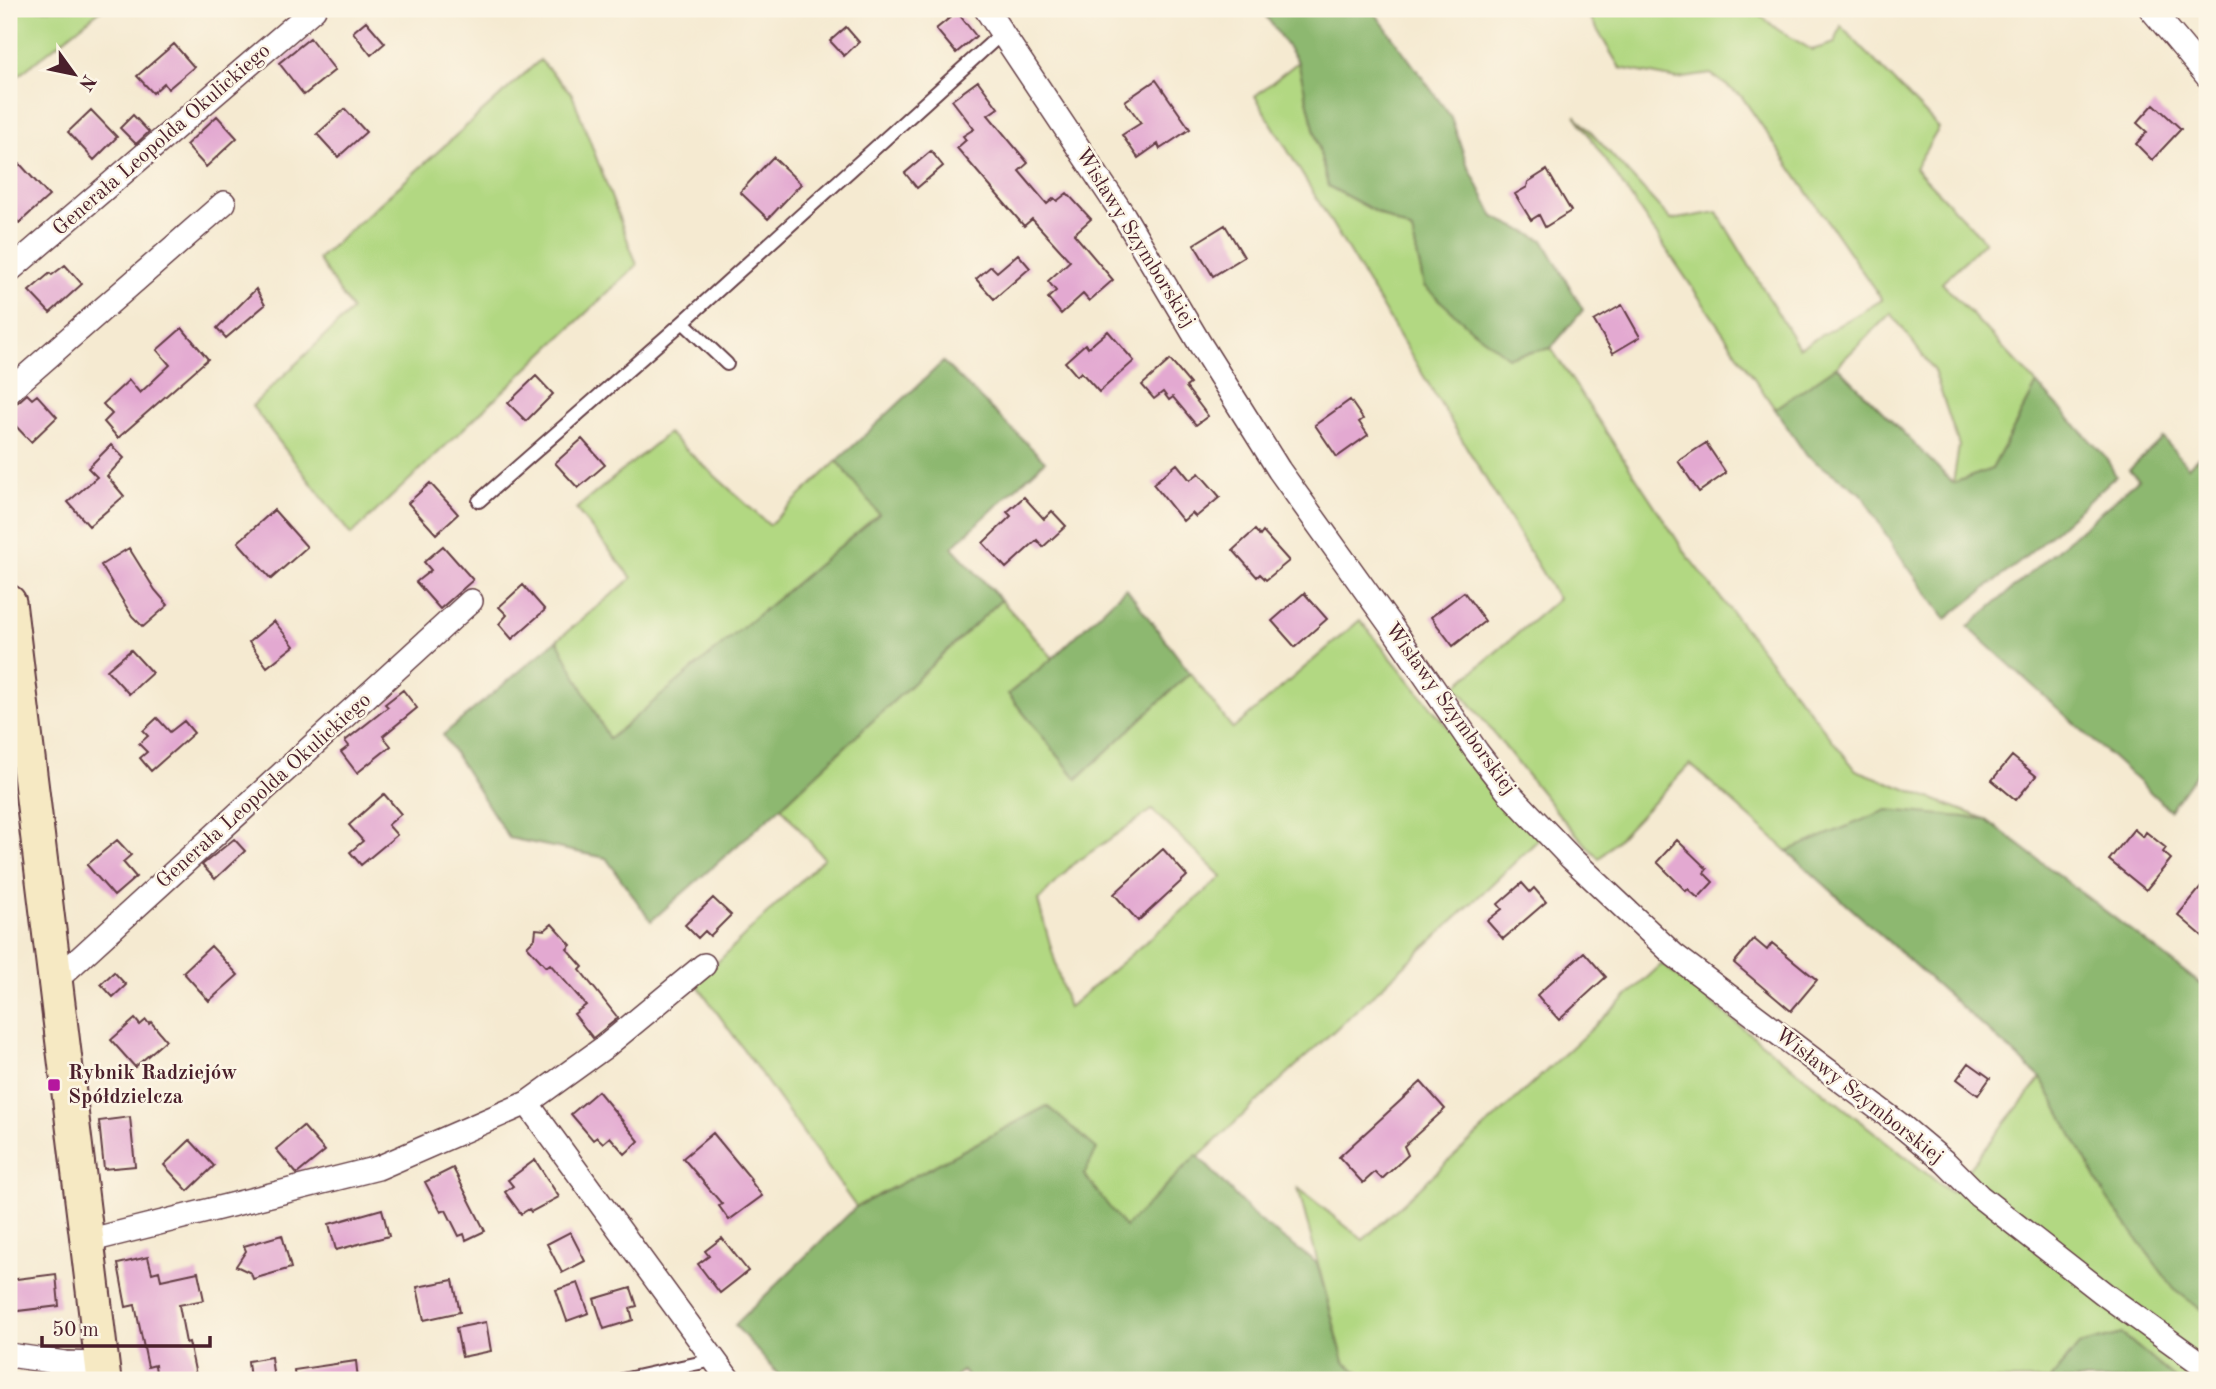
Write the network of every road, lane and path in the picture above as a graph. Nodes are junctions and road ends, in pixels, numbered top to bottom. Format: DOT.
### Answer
graph roads {
  1 [pos="314,9"];
  2 [pos="986,9"];
  3 [pos="2151,9"];
  4 [pos="1001,34"];
  5 [pos="2207,76"];
  6 [pos="224,203"];
  7 [pos="9,271"];
  8 [pos="683,322"];
  9 [pos="727,364"];
  10 [pos="9,391"];
  11 [pos="479,501"];
  12 [pos="471,601"];
  13 [pos="9,602"];
  14 [pos="704,965"];
  15 [pos="56,980"];
  16 [pos="527,1103"];
  17 [pos="87,1241"];
  18 [pos="9,1356"];
  19 [pos="713,1360"];
  20 [pos="2207,1368"];
  21 [pos="103,1372"];
  22 [pos="622,1380"];
  23 [pos="729,1380"];
  1 -- 7 [label="street, Generała Leopolda Okulickiego"];
  2 -- 4 [label="street, Wisławy Szymborskiej"];
  3 -- 5 [label="street"];
  4 -- 8 [label="lane"];
  4 -- 20 [label="street, Wisławy Szymborskiej"];
  6 -- 10 [label="street"];
  8 -- 9 [label="lane"];
  8 -- 11 [label="lane"];
  12 -- 15 [label="street, Generała Leopolda Okulickiego"];
  13 -- 15 [label="street"];
  14 -- 16 [label="street"];
  15 -- 17 [label="street"];
  16 -- 17 [label="street"];
  16 -- 19 [label="street"];
  17 -- 21 [label="street"];
  18 -- 21 [label="street"];
  19 -- 22 [label="lane"];
  19 -- 23 [label="street"];
}
